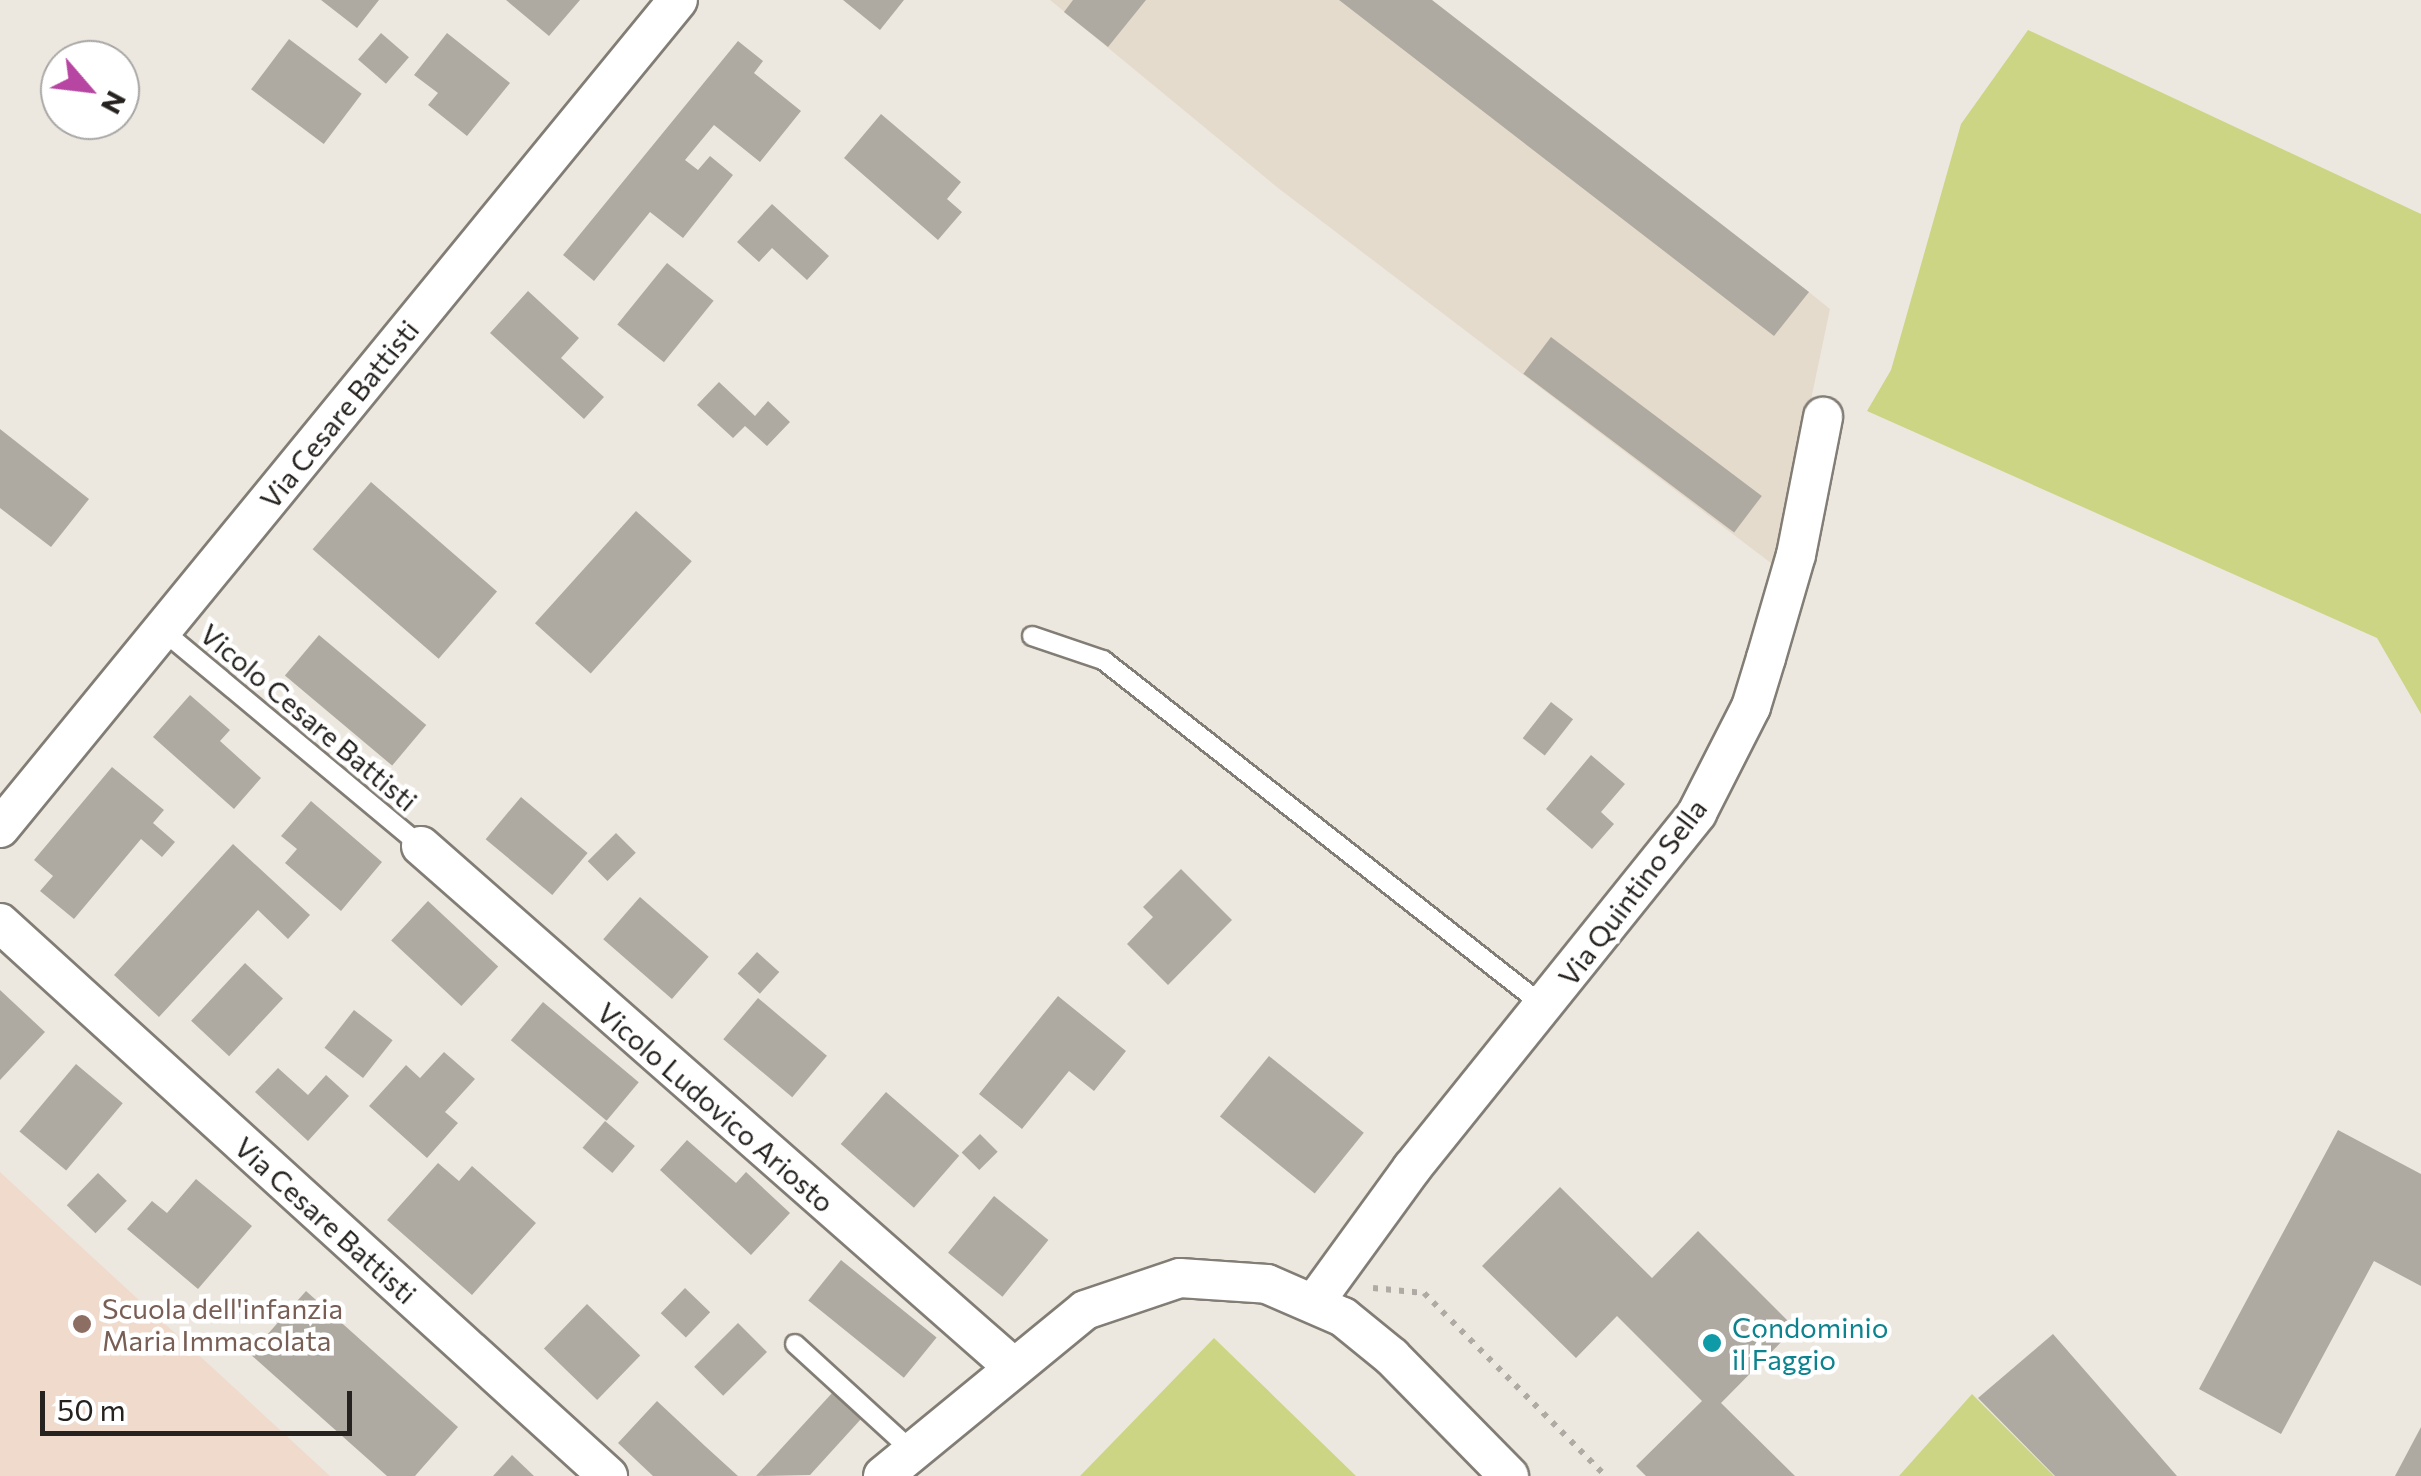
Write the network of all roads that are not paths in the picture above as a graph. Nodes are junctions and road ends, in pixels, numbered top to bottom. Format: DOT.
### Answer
graph roads {
  1 [pos="678,0"];
  2 [pos="1823,417"];
  3 [pos="162,630"];
  4 [pos="1032,636"];
  5 [pos="0,828"];
  6 [pos="421,846"];
  7 [pos="0,924"];
  8 [pos="1545,1007"];
  9 [pos="1322,1289"];
  10 [pos="795,1344"];
  11 [pos="1012,1366"];
  12 [pos="912,1451"];
  13 [pos="608,1476"];
  14 [pos="883,1476"];
  15 [pos="1509,1476"];
  1 -- 3 [label="street, Via Cesare Battisti"];
  2 -- 8 [label="street, Via Quintino Sella"];
  3 -- 5 [label="street, Via Cesare Battisti"];
  3 -- 6 [label="lane, Vicolo Cesare Battisti"];
  4 -- 8 [label="lane"];
  6 -- 11 [label="street, Vicolo Ludovico Ariosto"];
  7 -- 13 [label="street, Via Cesare Battisti"];
  8 -- 9 [label="street, Via Quintino Sella"];
  9 -- 11 [label="street"];
  9 -- 15 [label="street"];
  10 -- 12 [label="lane"];
  11 -- 12 [label="street"];
  12 -- 14 [label="street"];
}
